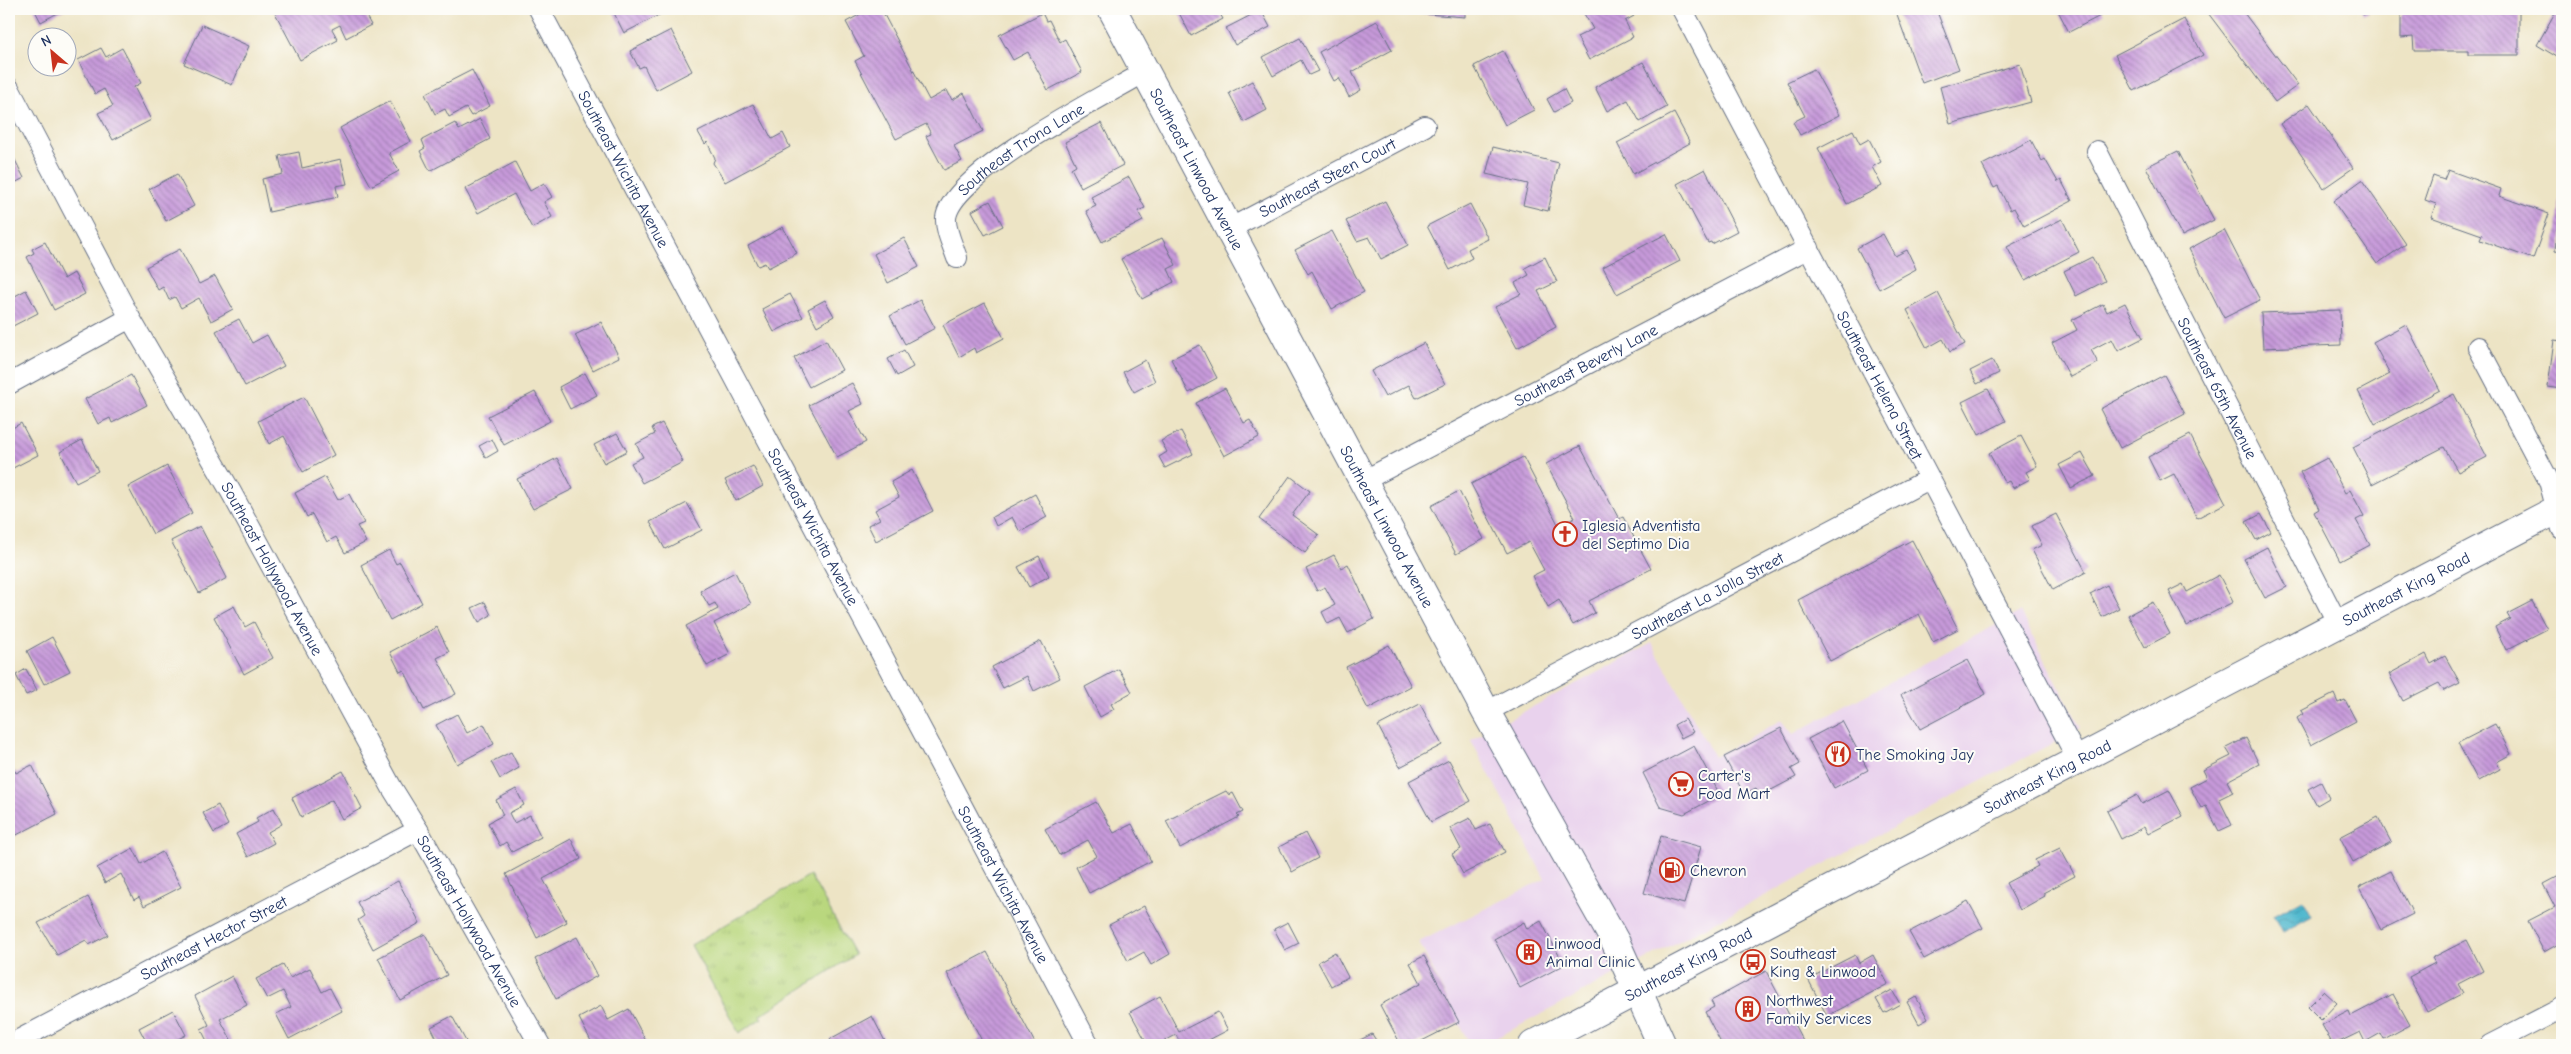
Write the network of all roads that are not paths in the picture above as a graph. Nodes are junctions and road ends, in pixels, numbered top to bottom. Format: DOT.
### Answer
graph roads {
  1 [pos="539,9"];
  2 [pos="1112,9"];
  3 [pos="1682,9"];
  4 [pos="1145,72"];
  5 [pos="9,88"];
  6 [pos="1425,126"];
  7 [pos="2097,151"];
  8 [pos="1229,229"];
  9 [pos="1809,248"];
  10 [pos="956,258"];
  11 [pos="130,318"];
  12 [pos="2478,347"];
  13 [pos="9,384"];
  14 [pos="1929,479"];
  15 [pos="1363,481"];
  16 [pos="2560,515"];
  17 [pos="2338,624"];
  18 [pos="1486,712"];
  19 [pos="2078,760"];
  20 [pos="418,830"];
  21 [pos="1638,991"];
  22 [pos="2562,1008"];
  23 [pos="9,1045"];
  24 [pos="540,1045"];
  25 [pos="1089,1045"];
  26 [pos="1533,1045"];
  27 [pos="1662,1045"];
  28 [pos="2490,1045"];
  1 -- 25 [label="street, Southeast Wichita Avenue"];
  2 -- 4 [label="main road, Southeast Linwood Avenue"];
  3 -- 9 [label="street, Southeast Helena Street"];
  4 -- 8 [label="main road, Southeast Linwood Avenue"];
  4 -- 10 [label="street, Southeast Trona Lane"];
  5 -- 11 [label="street, Southeast Hollywood Avenue"];
  6 -- 8 [label="street, Southeast Steen Court"];
  7 -- 17 [label="street, Southeast 65th Avenue"];
  8 -- 15 [label="main road, Southeast Linwood Avenue"];
  9 -- 14 [label="street, Southeast Helena Street"];
  9 -- 15 [label="street, Southeast Beverly Lane"];
  11 -- 13 [label="street"];
  11 -- 20 [label="street, Southeast Hollywood Avenue"];
  12 -- 16 [label="street"];
  14 -- 18 [label="street, Southeast La Jolla Street"];
  14 -- 19 [label="street, Southeast Helena Street"];
  15 -- 18 [label="main road, Southeast Linwood Avenue"];
  16 -- 17 [label="main road, Southeast King Road"];
  17 -- 19 [label="main road, Southeast King Road"];
  18 -- 21 [label="main road, Southeast Linwood Avenue"];
  19 -- 21 [label="main road, Southeast King Road"];
  20 -- 23 [label="street, Southeast Hector Street"];
  20 -- 24 [label="street, Southeast Hollywood Avenue"];
  21 -- 26 [label="main road, Southeast King Road"];
  21 -- 27 [label="main road, Southeast Linwood Avenue"];
  22 -- 28 [label="street"];
}
